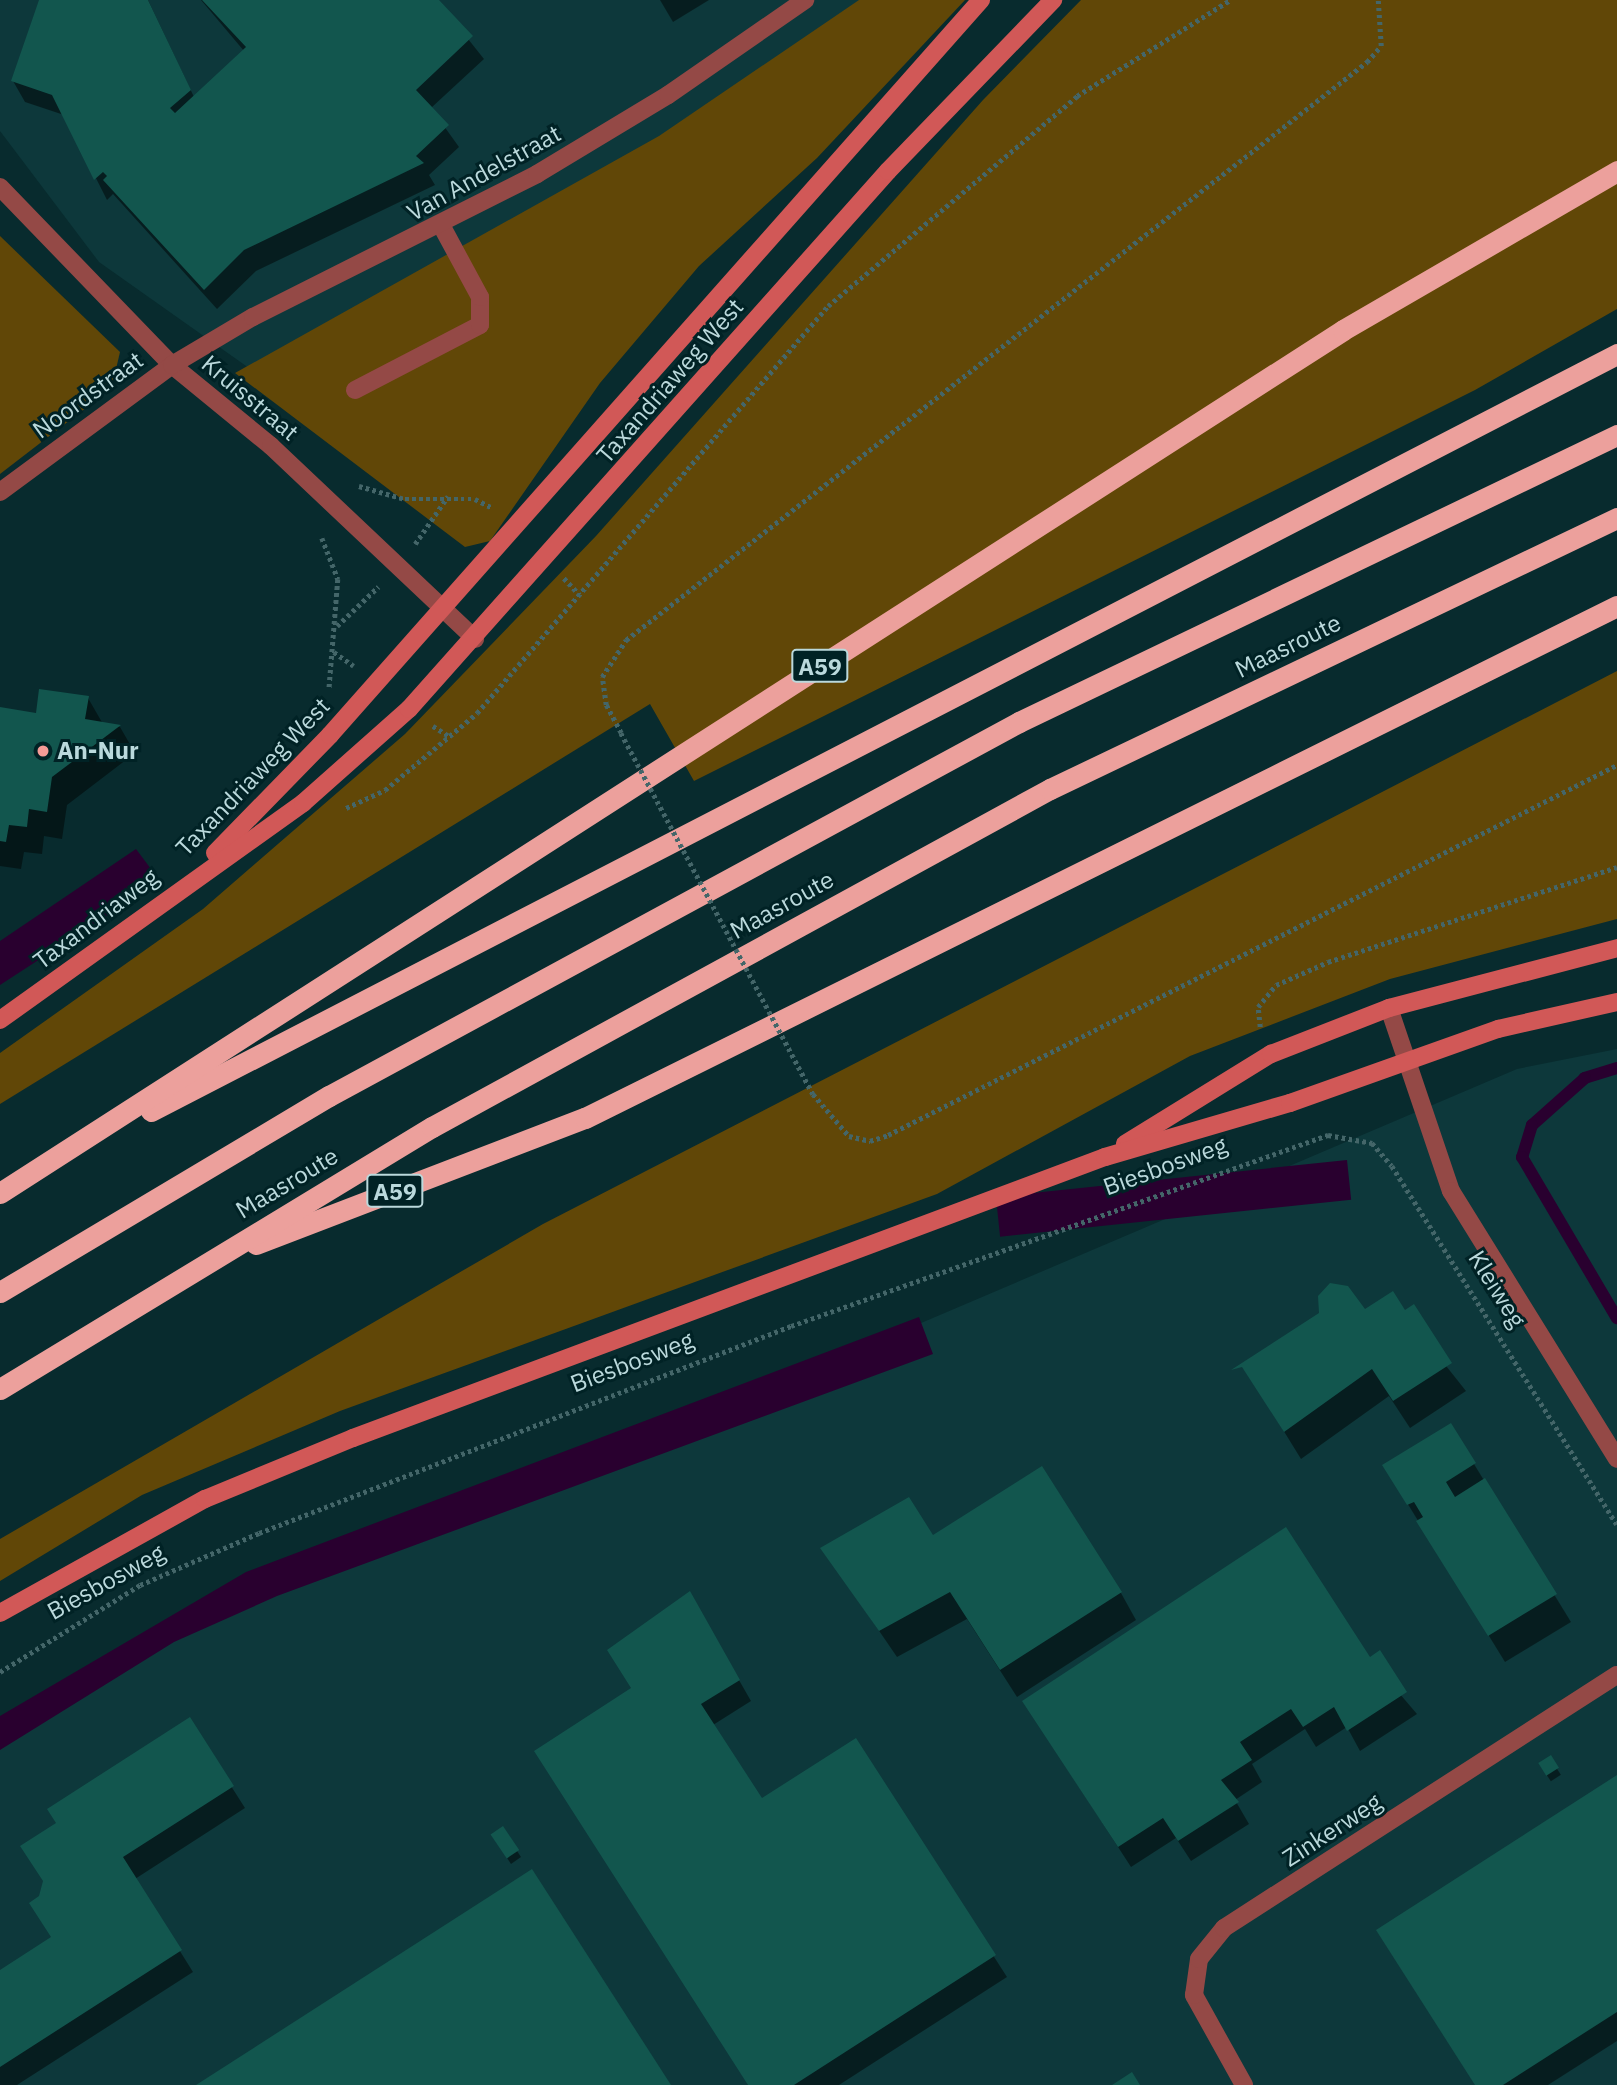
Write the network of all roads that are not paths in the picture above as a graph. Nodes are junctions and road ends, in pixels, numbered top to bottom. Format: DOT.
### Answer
graph roads {
  1 [pos="805,0"];
  2 [pos="981,0"];
  3 [pos="1054,0"];
  4 [pos="1617,171"];
  5 [pos="0,187"];
  6 [pos="441,225"];
  7 [pos="1617,354"];
  8 [pos="172,365"];
  9 [pos="355,390"];
  10 [pos="1617,435"];
  11 [pos="0,492"];
  12 [pos="1617,517"];
  13 [pos="1617,606"];
  14 [pos="440,607"];
  15 [pos="475,639"];
  16 [pos="188,881"];
  17 [pos="1617,948"];
  18 [pos="1617,1002"];
  19 [pos="1389,1008"];
  20 [pos="0,1020"];
  21 [pos="1405,1058"];
  22 [pos="1105,1157"];
  23 [pos="31,1174"];
  24 [pos="0,1193"];
  25 [pos="205,1263"];
  26 [pos="0,1292"];
  27 [pos="0,1389"];
  28 [pos="1617,1459"];
  29 [pos="0,1612"];
  30 [pos="1617,1675"];
  31 [pos="1244,2085"];
  1 -- 6 [label="street, Van Andelstraat"];
  2 -- 14 [label="main road, Taxandriaweg West"];
  3 -- 15 [label="main road, Taxandriaweg West"];
  4 -- 23 [label="highway, A59"];
  5 -- 8 [label="street, Kruisstraat"];
  6 -- 8 [label="street, Van Andelstraat"];
  6 -- 9 [label="street"];
  7 -- 23 [label="highway, A59"];
  8 -- 11 [label="street, Noordstraat"];
  8 -- 14 [label="street, Kruisstraat"];
  10 -- 26 [label="highway, Maasroute"];
  12 -- 25 [label="highway, Maasroute / A59"];
  13 -- 25 [label="highway, A59"];
  14 -- 15 [label="street, Kruisstraat"];
  14 -- 16 [label="main road, Taxandriaweg West"];
  15 -- 16 [label="main road, Taxandriaweg West"];
  16 -- 20 [label="main road, Taxandriaweg"];
  17 -- 19 [label="main road, Biesbosweg"];
  18 -- 21 [label="main road, Biesbosweg"];
  19 -- 21 [label="street, Kleiweg"];
  19 -- 22 [label="main road, Biesbosweg"];
  21 -- 22 [label="main road, Biesbosweg"];
  21 -- 28 [label="street, Kleiweg"];
  22 -- 29 [label="main road, Biesbosweg"];
  23 -- 24 [label="highway, A59"];
  25 -- 27 [label="highway, Maasroute / A59"];
  30 -- 31 [label="street, Zinkerweg"];
}
